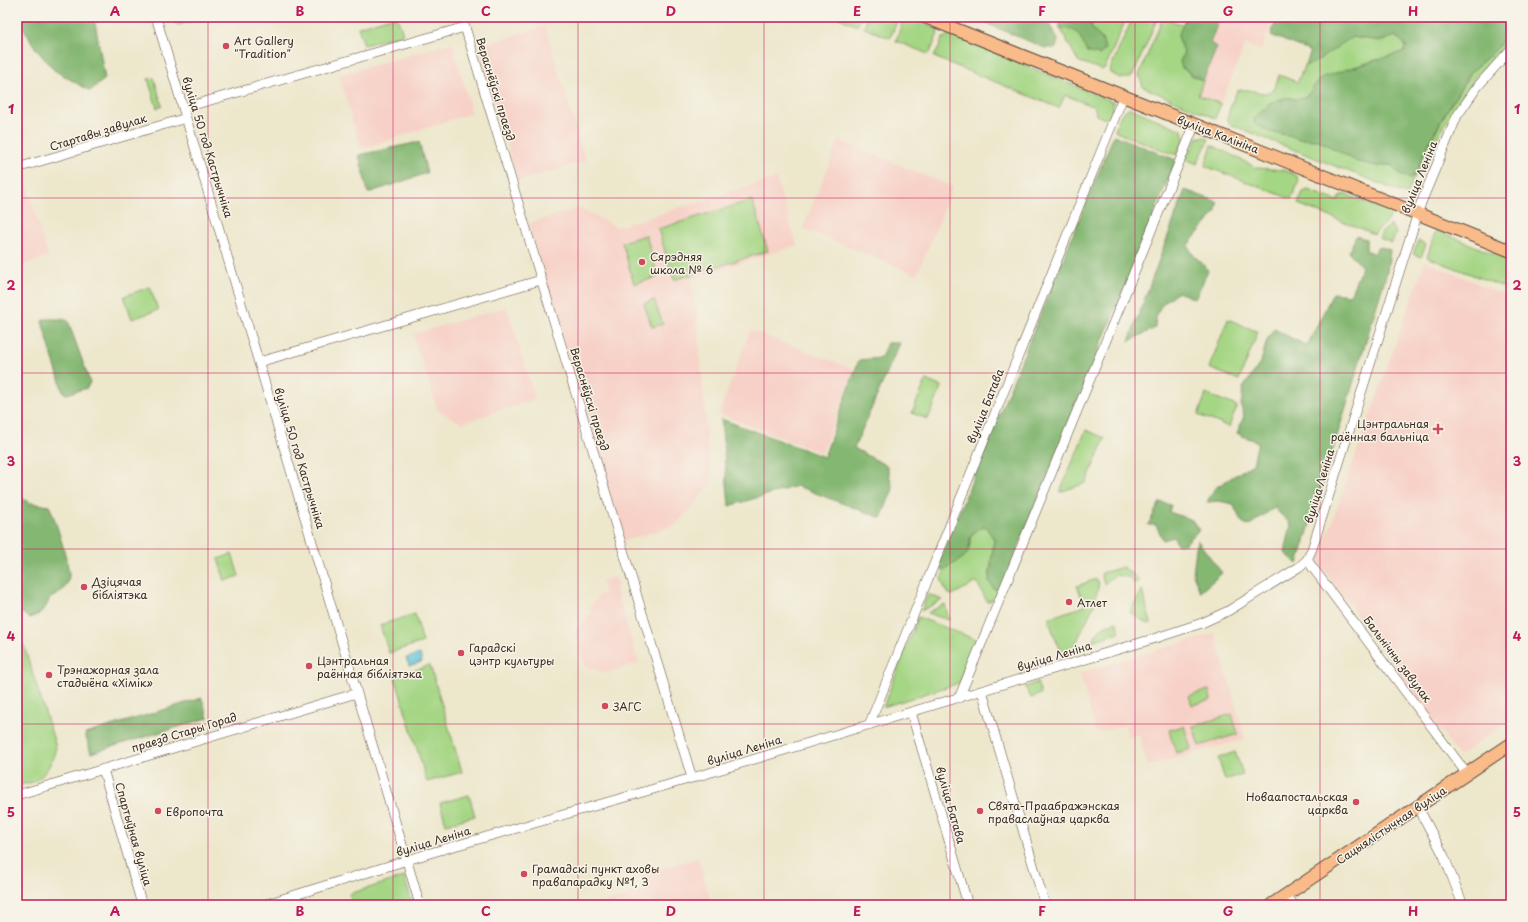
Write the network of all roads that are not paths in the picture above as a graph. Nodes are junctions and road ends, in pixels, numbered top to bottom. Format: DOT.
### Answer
graph roads {
  1 [pos="156,17"];
  2 [pos="925,17"];
  3 [pos="1511,49"];
  4 [pos="1123,97"];
  5 [pos="183,108"];
  6 [pos="186,118"];
  7 [pos="1194,124"];
  8 [pos="17,168"];
  9 [pos="1417,212"];
  10 [pos="1511,251"];
  11 [pos="541,280"];
  12 [pos="259,362"];
  13 [pos="1307,560"];
  14 [pos="982,691"];
  15 [pos="357,693"];
  16 [pos="959,698"];
  17 [pos="911,712"];
  18 [pos="869,725"];
  19 [pos="1511,744"];
  20 [pos="103,769"];
  21 [pos="1467,774"];
  22 [pos="692,778"];
  23 [pos="17,795"];
  24 [pos="1418,807"];
  25 [pos="407,861"];
  26 [pos="1288,894"];
  27 [pos="142,905"];
  28 [pos="263,905"];
  29 [pos="420,905"];
  30 [pos="968,905"];
  31 [pos="1045,905"];
  32 [pos="1271,905"];
  33 [pos="1293,905"];
  34 [pos="1463,905"];
  1 -- 5 [label="street, вуліца 50 год Кастрычніка"];
  2 -- 4 [label="main road, вуліца Калініна"];
  3 -- 9 [label="street, вуліца Леніна"];
  4 -- 7 [label="main road, вуліца Калініна"];
  4 -- 18 [label="street, вуліца Батава"];
  5 -- 6 [label="street, вуліца 50 год Кастрычніка"];
  5 -- 11 [label="street, Вераснёўскі праезд"];
  6 -- 8 [label="street, Стартавы завулак"];
  6 -- 12 [label="street, вуліца 50 год Кастрычніка"];
  7 -- 9 [label="main road, вуліца Калініна"];
  7 -- 16 [label="street"];
  9 -- 10 [label="main road, вуліца Калініна"];
  9 -- 13 [label="street, вуліца Леніна"];
  11 -- 12 [label="street"];
  11 -- 22 [label="street, Вераснёўскі праезд"];
  12 -- 15 [label="street, вуліца 50 год Кастрычніка"];
  13 -- 14 [label="street, вуліца Леніна"];
  13 -- 21 [label="street, Бальнічны завулак"];
  14 -- 16 [label="street, вуліца Леніна"];
  14 -- 31 [label="street"];
  15 -- 20 [label="street, праезд Стары Горад"];
  15 -- 25 [label="street, вуліца 50 год Кастрычніка"];
  16 -- 17 [label="street, вуліца Леніна"];
  17 -- 18 [label="street, вуліца Леніна"];
  17 -- 30 [label="street, вуліца Батава"];
  18 -- 22 [label="street, вуліца Леніна"];
  19 -- 21 [label="main road, Сацыялістычная вуліца"];
  20 -- 23 [label="street, праезд Стары Горад"];
  20 -- 27 [label="street, Спартыўная вуліца"];
  21 -- 24 [label="main road, Сацыялістычная вуліца"];
  22 -- 25 [label="street, вуліца Леніна"];
  24 -- 26 [label="main road, Сацыялістычная вуліца"];
  24 -- 34 [label="street"];
  25 -- 28 [label="street, вуліца Леніна"];
  25 -- 29 [label="street, вуліца 50 год Кастрычніка"];
  26 -- 32 [label="main road, Сацыялістычная вуліца"];
  26 -- 33 [label="street"];
}
